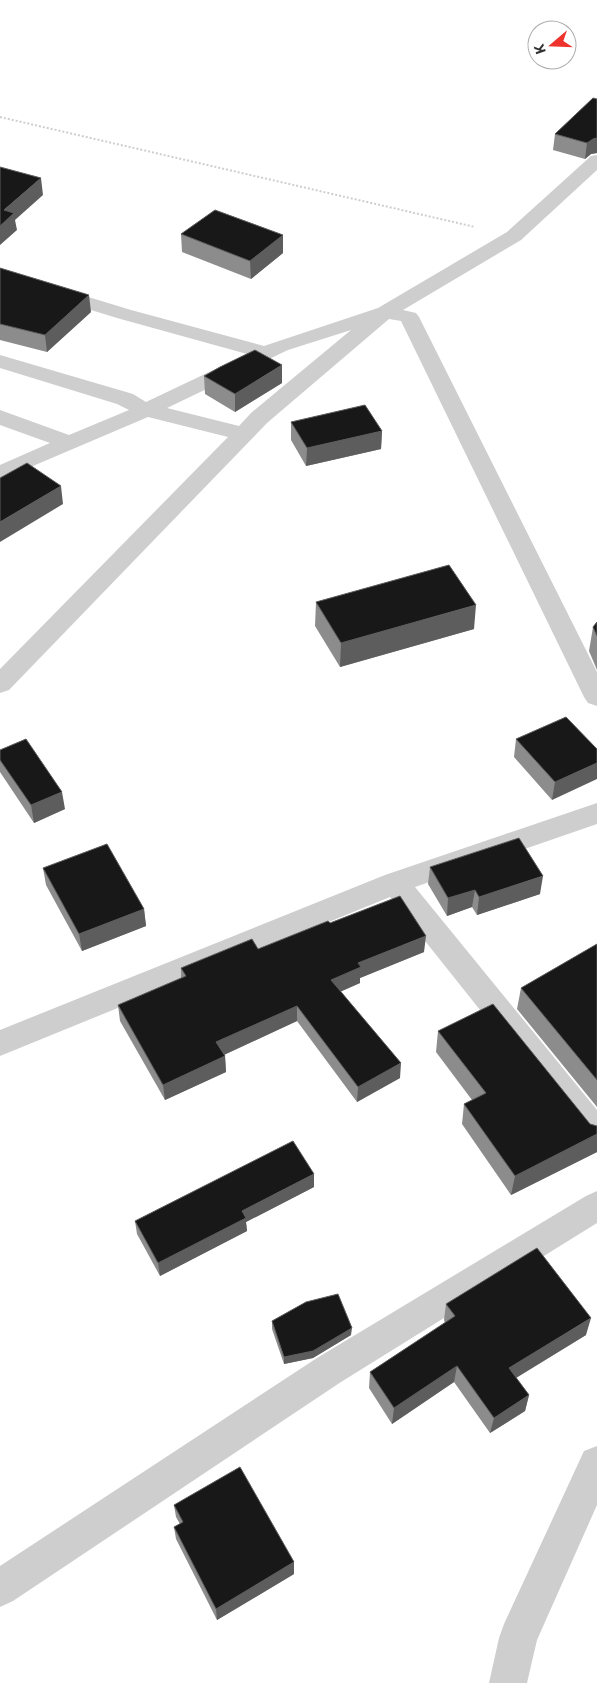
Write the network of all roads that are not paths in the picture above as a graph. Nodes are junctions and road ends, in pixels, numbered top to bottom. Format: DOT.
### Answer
graph roads {
  1 [pos="597,160"];
  2 [pos="0,276"];
  3 [pos="384,312"];
  4 [pos="266,353"];
  5 [pos="0,361"];
  6 [pos="146,410"];
  7 [pos="0,417"];
  8 [pos="243,434"];
  9 [pos="69,443"];
  10 [pos="0,473"];
  11 [pos="0,684"];
  12 [pos="597,697"];
  13 [pos="597,813"];
  14 [pos="394,883"];
  15 [pos="0,1043"];
  16 [pos="597,1132"];
  17 [pos="597,1206"];
  18 [pos="597,1464"];
  19 [pos="0,1588"];
  20 [pos="508,1683"];
  1 -- 3 [label="street"];
  2 -- 4 [label="street"];
  3 -- 4 [label="street"];
  3 -- 8 [label="street"];
  3 -- 12 [label="street"];
  4 -- 6 [label="street"];
  5 -- 6 [label="street"];
  6 -- 8 [label="street"];
  6 -- 9 [label="street"];
  7 -- 9 [label="street"];
  8 -- 11 [label="street"];
  9 -- 10 [label="street"];
  13 -- 14 [label="street"];
  14 -- 15 [label="street"];
  14 -- 16 [label="street"];
  17 -- 19 [label="street"];
  18 -- 20 [label="street"];
}
